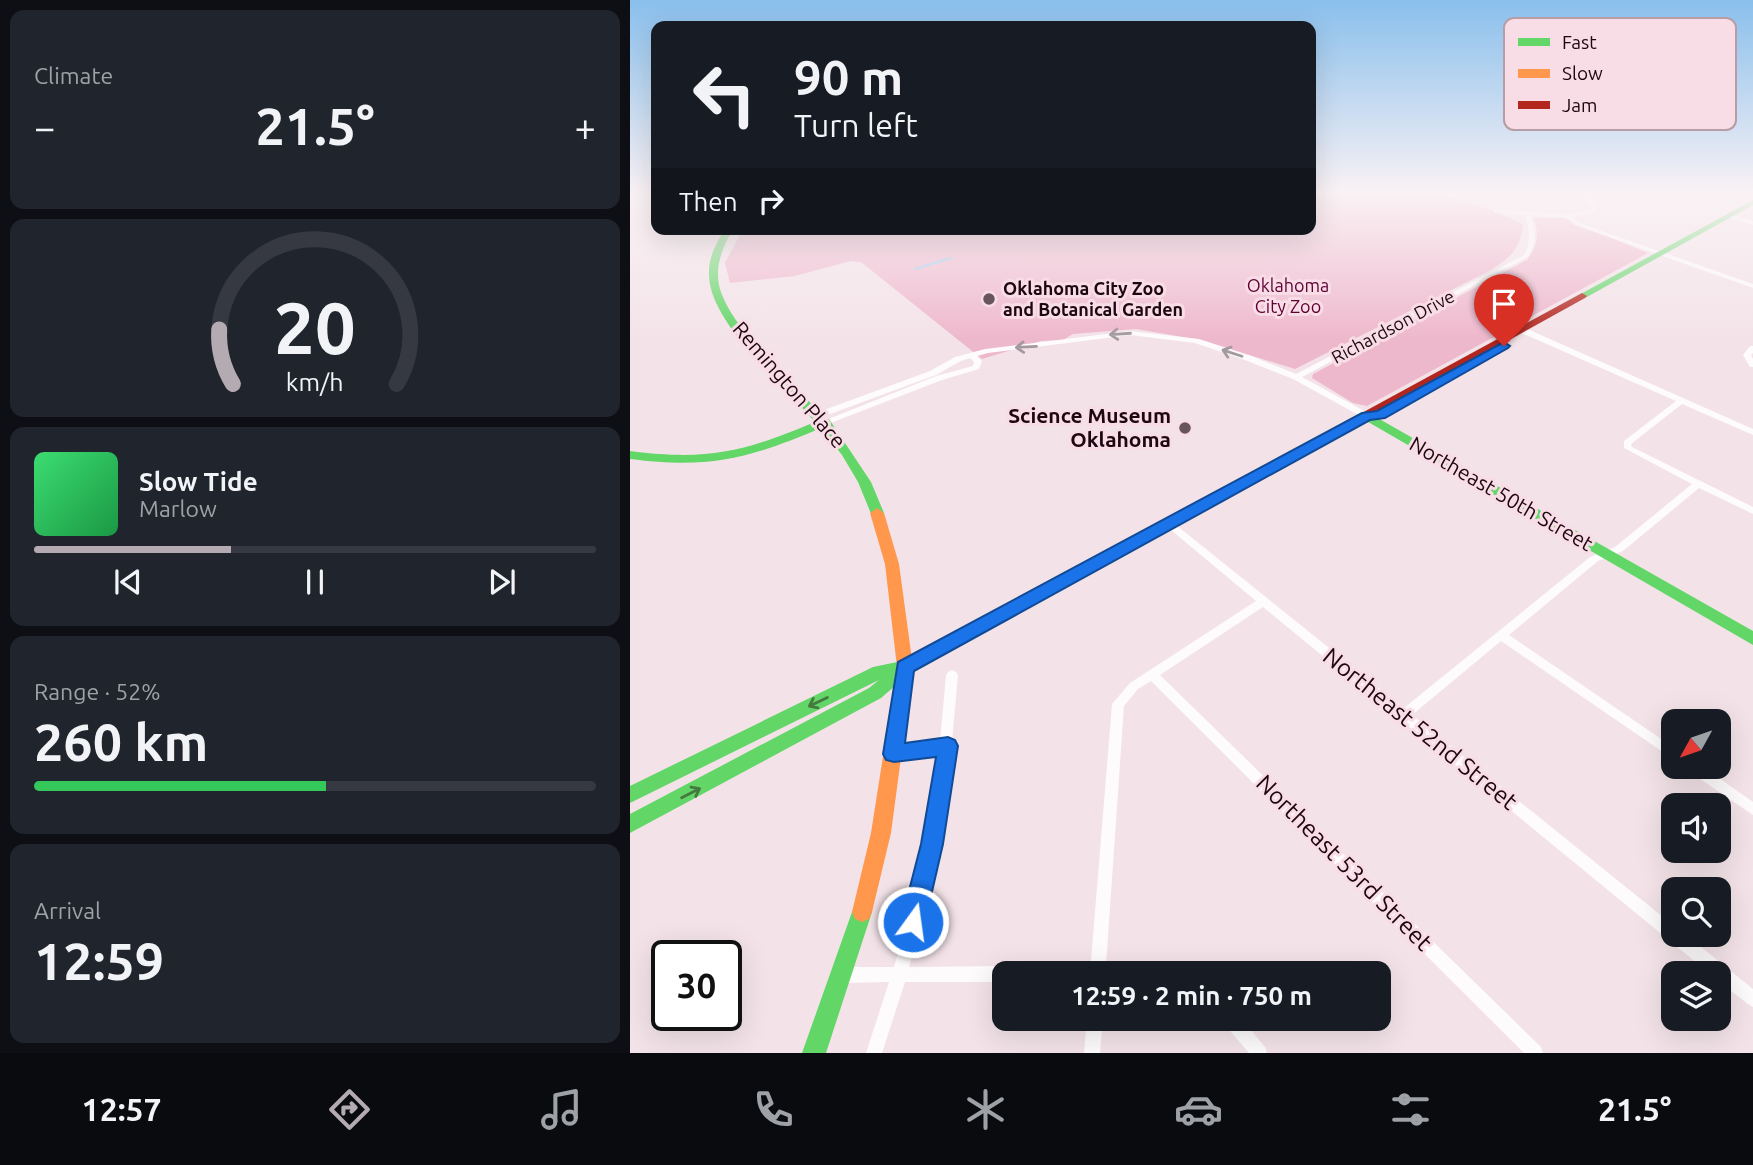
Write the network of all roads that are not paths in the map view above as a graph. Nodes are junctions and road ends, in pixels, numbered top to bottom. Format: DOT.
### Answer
graph roads {
  1 [pos="722,241"];
  2 [pos="1532,241"];
  3 [pos="1624,241"];
  4 [pos="1688,241"];
  5 [pos="1663,255"];
  6 [pos="1753,286"];
  7 [pos="1524,330"];
  8 [pos="1753,348"];
  9 [pos="972,356"];
  10 [pos="1753,365"];
  11 [pos="1296,377"];
  12 [pos="1682,400"];
  13 [pos="1367,416"];
  14 [pos="822,419"];
  15 [pos="1753,432"];
  16 [pos="630,455"];
  17 [pos="1697,485"];
  18 [pos="1753,511"];
  19 [pos="1168,523"];
  20 [pos="1606,554"];
  21 [pos="1264,601"];
  22 [pos="1502,636"];
  23 [pos="1753,639"];
  24 [pos="905,667"];
  25 [pos="1153,674"];
  26 [pos="952,675"];
  27 [pos="1403,715"];
  28 [pos="948,746"];
  29 [pos="1661,746"];
  30 [pos="894,754"];
  31 [pos="1710,779"];
  32 [pos="630,794"];
  33 [pos="1753,809"];
  34 [pos="630,824"];
  35 [pos="1661,924"];
  36 [pos="1689,947"];
  37 [pos="1102,961"];
  38 [pos="900,974"];
  39 [pos="992,974"];
  40 [pos="844,975"];
  41 [pos="1753,999"];
  42 [pos="1094,1031"];
  43 [pos="1241,1031"];
  44 [pos="814,1053"];
  45 [pos="874,1053"];
  46 [pos="1092,1053"];
  47 [pos="1259,1053"];
  48 [pos="1535,1053"];
  1 -- 14 [label="main road, Remington Place"];
  2 -- 11 [label="street, Richardson Drive"];
  3 -- 5 [label="street"];
  4 -- 5 [label="main road"];
  5 -- 6 [label="street"];
  5 -- 7 [label="main road"];
  7 -- 12 [label="street"];
  7 -- 13 [label="main road"];
  8 -- 10 [label="street"];
  11 -- 9 [label="street, Northeast 50th Street, one-way"];
  9 -- 14 [label="street, Northeast 50th Street"];
  9 -- 14 [label="street"];
  11 -- 13 [label="street, Northeast 50th Street"];
  12 -- 15 [label="street"];
  12 -- 17 [label="street"];
  13 -- 19 [label="main road"];
  13 -- 20 [label="main road, Northeast 50th Street"];
  14 -- 16 [label="main road"];
  14 -- 24 [label="main road, Remington Place"];
  17 -- 18 [label="street"];
  17 -- 20 [label="street"];
  19 -- 21 [label="street, Northeast 52nd Street"];
  19 -- 24 [label="main road"];
  20 -- 22 [label="street"];
  20 -- 23 [label="main road, Northeast 50th Street"];
  21 -- 25 [label="street"];
  21 -- 27 [label="street, Northeast 52nd Street"];
  22 -- 27 [label="street"];
  22 -- 29 [label="street"];
  24 -- 30 [label="main road, Remington Place"];
  24 -- 32 [label="main road, one-way"];
  34 -- 24 [label="main road, one-way"];
  25 -- 37 [label="street"];
  25 -- 48 [label="street, Northeast 53rd Street"];
  26 -- 28 [label="street"];
  27 -- 35 [label="street, Northeast 52nd Street"];
  28 -- 30 [label="street"];
  28 -- 38 [label="street"];
  30 -- 40 [label="main road, Remington Place"];
  31 -- 33 [label="street"];
  36 -- 41 [label="street, Northeast 52nd Street"];
  38 -- 39 [label="street"];
  38 -- 40 [label="street"];
  38 -- 45 [label="street"];
  40 -- 44 [label="main road, Remington Place"];
  42 -- 46 [label="street"];
  43 -- 47 [label="street"];
}
